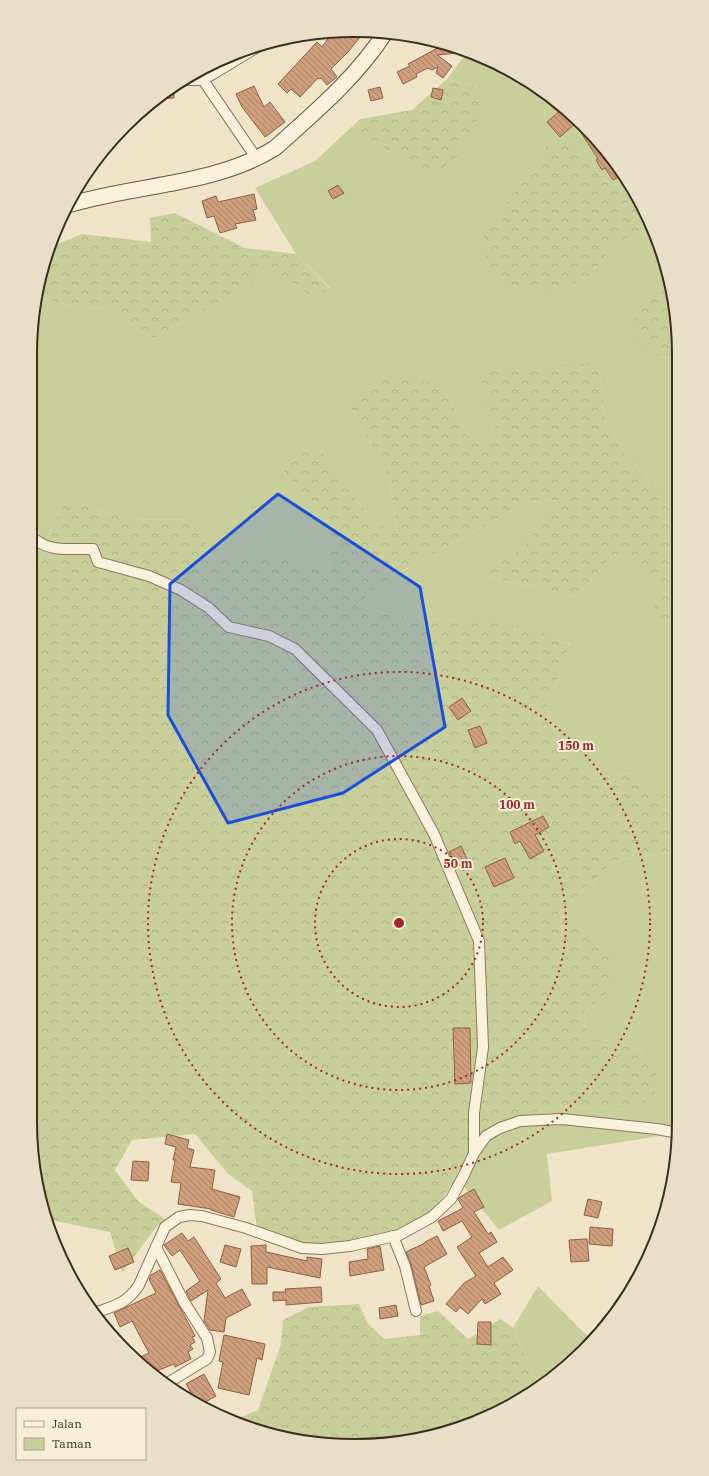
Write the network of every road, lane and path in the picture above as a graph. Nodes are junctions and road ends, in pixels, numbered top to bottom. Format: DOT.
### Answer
graph roads {
  1 [pos="381,39"];
  2 [pos="203,75"];
  3 [pos="257,159"];
  4 [pos="76,203"];
  5 [pos="37,542"];
  6 [pos="672,1132"];
  7 [pos="474,1152"];
  8 [pos="393,1236"];
  9 [pos="156,1247"];
  10 [pos="100,1311"];
  11 [pos="416,1311"];
  12 [pos="172,1381"];
  1 -- 3 [label="street"];
  2 -- 3 [label="street"];
  3 -- 4 [label="street"];
  5 -- 7 [label="street"];
  6 -- 7 [label="street"];
  7 -- 8 [label="street"];
  8 -- 9 [label="street"];
  8 -- 11 [label="street"];
  9 -- 10 [label="street"];
  9 -- 12 [label="street"];
}
